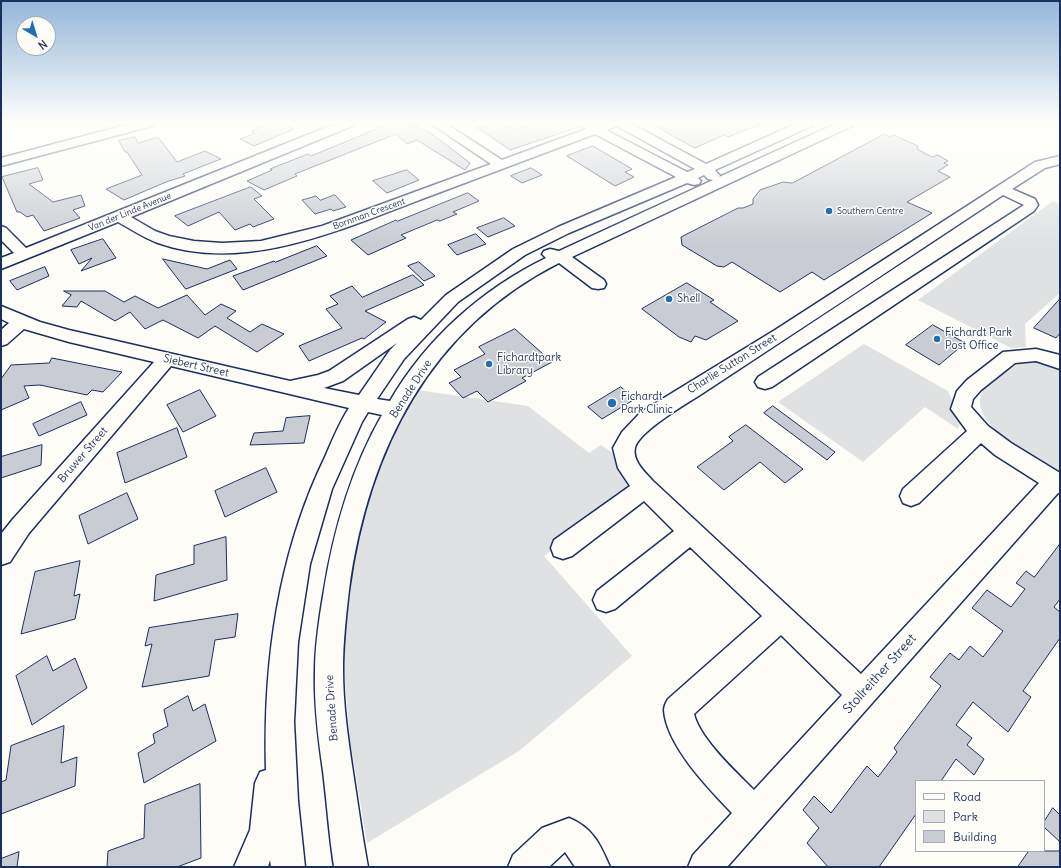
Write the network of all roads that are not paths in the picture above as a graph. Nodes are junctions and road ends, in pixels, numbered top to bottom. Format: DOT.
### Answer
graph roads {
  1 [pos="248,164"];
  2 [pos="504,164"];
  3 [pos="651,164"];
  4 [pos="668,164"];
  5 [pos="685,164"];
  6 [pos="725,164"];
  7 [pos="739,164"];
  8 [pos="1042,164"];
  9 [pos="500,165"];
  10 [pos="702,177"];
  11 [pos="993,193"];
  12 [pos="628,203"];
  13 [pos="603,214"];
  14 [pos="119,216"];
  15 [pos="1,231"];
  16 [pos="24,255"];
  17 [pos="561,257"];
  18 [pos="1,264"];
  19 [pos="525,275"];
  20 [pos="479,278"];
  21 [pos="838,282"];
  22 [pos="439,310"];
  23 [pos="1,312"];
  24 [pos="21,322"];
  25 [pos="788,329"];
  26 [pos="1,340"];
  27 [pos="809,353"];
  28 [pos="167,359"];
  29 [pos="1060,362"];
  30 [pos="764,382"];
  31 [pos="288,387"];
  32 [pos="361,404"];
  33 [pos="395,410"];
  34 [pos="981,432"];
  35 [pos="1057,483"];
  36 [pos="646,488"];
  37 [pos="910,496"];
  38 [pos="691,532"];
  39 [pos="563,548"];
  40 [pos="1,554"];
  41 [pos="606,600"];
  42 [pos="781,617"];
  43 [pos="862,694"];
  44 [pos="279,699"];
  45 [pos="754,813"];
  46 [pos="251,867"];
  47 [pos="288,867"];
  48 [pos="351,867"];
  49 [pos="525,867"];
  50 [pos="593,867"];
  51 [pos="705,867"];
  1 -- 14 [label="street, Van der Linde Avenue"];
  2 -- 9 [label="street, Bornman Crescent"];
  3 -- 12 [label="street"];
  4 -- 10 [label="street"];
  5 -- 10 [label="street"];
  6 -- 10 [label="street, Benade Drive"];
  7 -- 10 [label="street, Benade Drive"];
  8 -- 11 [label="street, Charlie Sutton Street"];
  9 -- 14 [label="street, Bornman Crescent"];
  10 -- 12 [label="street, Benade Drive"];
  10 -- 17 [label="street, Benade Drive"];
  11 -- 21 [label="street"];
  11 -- 25 [label="street, Charlie Sutton Street"];
  11 -- 27 [label="street"];
  12 -- 13 [label="street, Benade Drive"];
  13 -- 17 [label="street"];
  13 -- 20 [label="street, Benade Drive"];
  14 -- 16 [label="street, Van der Linde Avenue"];
  15 -- 16 [label="street"];
  16 -- 18 [label="street, Van der Linde Avenue"];
  17 -- 19 [label="street, Benade Drive"];
  17 -- 19 [label="street"];
  17 -- 20 [label="street"];
  19 -- 33 [label="street, Benade Drive"];
  20 -- 22 [label="street, Benade Drive"];
  22 -- 31 [label="street"];
  22 -- 32 [label="street, Benade Drive"];
  23 -- 24 [label="street, Siebert Street"];
  24 -- 26 [label="street"];
  24 -- 28 [label="street, Siebert Street"];
  25 -- 27 [label="street"];
  25 -- 36 [label="street, Charlie Sutton Street"];
  27 -- 30 [label="street"];
  28 -- 31 [label="street, Siebert Street"];
  28 -- 40 [label="street, Bruwer Street"];
  29 -- 34 [label="street"];
  31 -- 32 [label="street, Siebert Street"];
  32 -- 33 [label="street, Siebert Street"];
  32 -- 44 [label="street, Benade Drive"];
  33 -- 48 [label="street, Benade Drive"];
  34 -- 35 [label="street"];
  34 -- 37 [label="street"];
  35 -- 43 [label="street, Stollreither Street"];
  36 -- 38 [label="street, Charlie Sutton Street"];
  36 -- 39 [label="street"];
  38 -- 41 [label="street"];
  38 -- 42 [label="street, Charlie Sutton Street"];
  42 -- 43 [label="street, Charlie Sutton Street"];
  42 -- 45 [label="street"];
  43 -- 45 [label="street, Stollreither Street"];
  44 -- 46 [label="street"];
  44 -- 47 [label="street, Benade Drive"];
  45 -- 51 [label="street, Stollreither Street"];
  49 -- 50 [label="street"];
}
